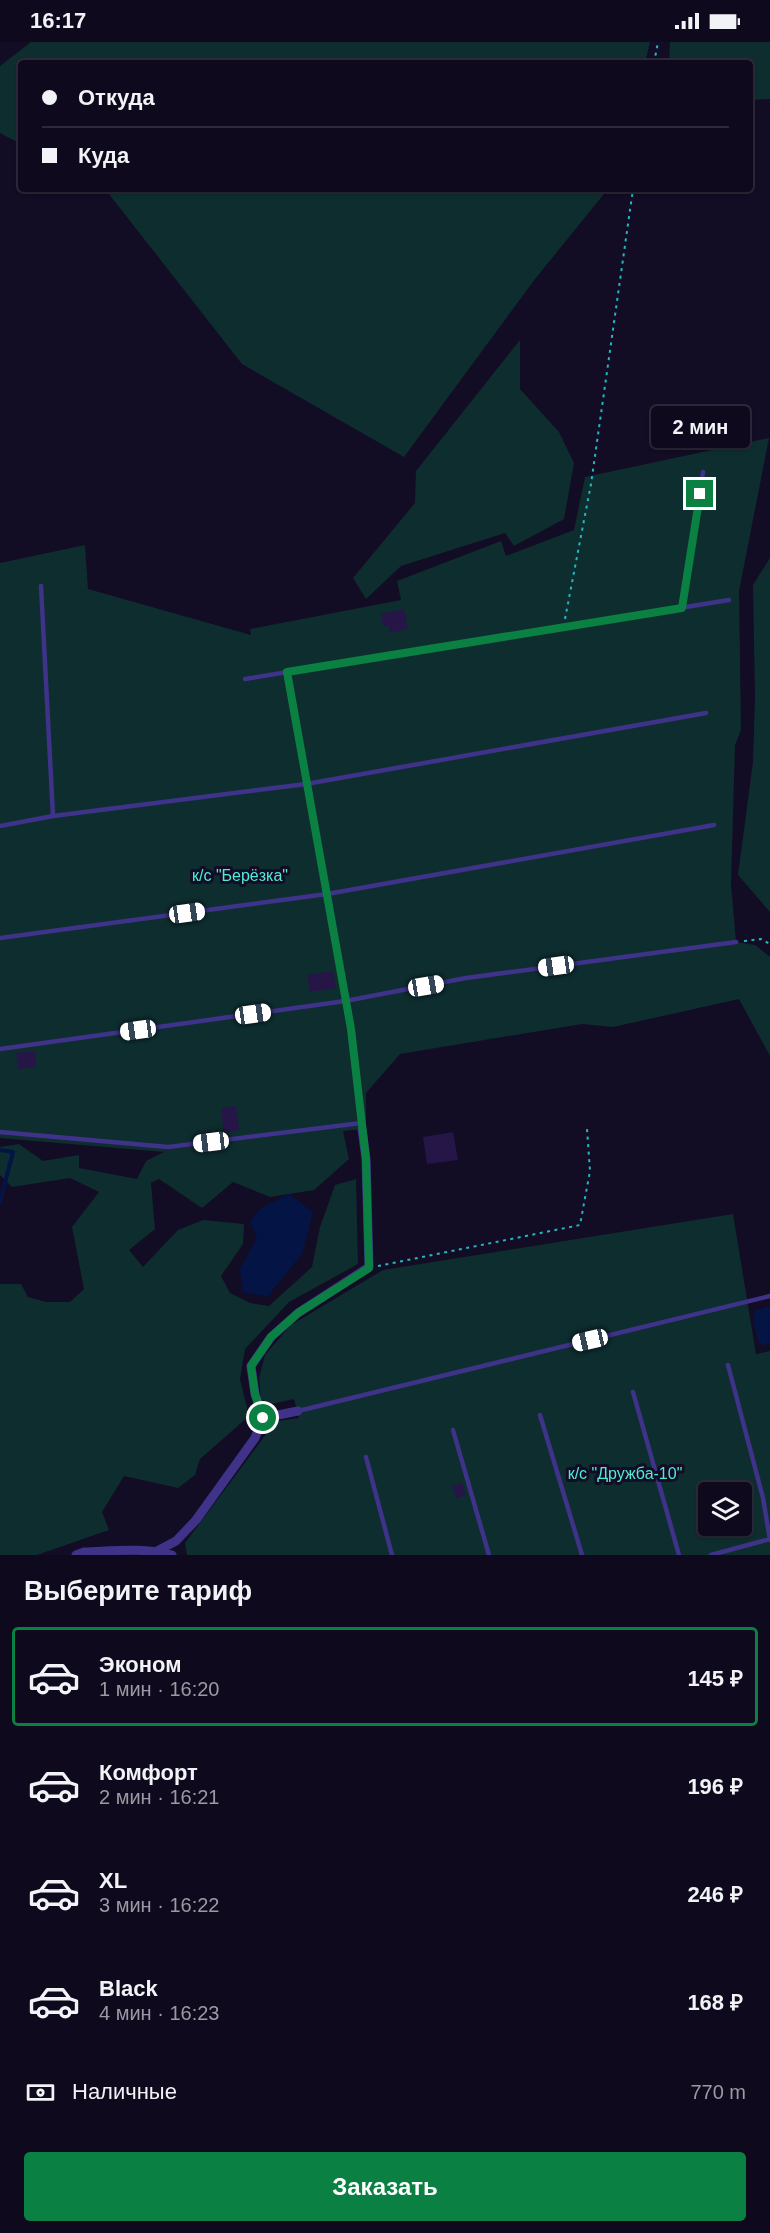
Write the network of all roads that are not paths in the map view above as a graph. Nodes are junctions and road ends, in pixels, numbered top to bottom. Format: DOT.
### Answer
graph roads {
  1 [pos="703,472"];
  2 [pos="41,586"];
  3 [pos="729,600"];
  4 [pos="682,608"];
  5 [pos="287,672"];
  6 [pos="245,679"];
  7 [pos="706,713"];
  8 [pos="306,784"];
  9 [pos="53,816"];
  10 [pos="714,825"];
  11 [pos="0,826"];
  12 [pos="327,894"];
  13 [pos="0,938"];
  14 [pos="736,942"];
  15 [pos="345,1001"];
  16 [pos="0,1049"];
  17 [pos="362,1126"];
  18 [pos="0,1132"];
  19 [pos="770,1296"];
  20 [pos="728,1365"];
  21 [pos="633,1392"];
  22 [pos="298,1411"];
  23 [pos="540,1415"];
  24 [pos="263,1418"];
  25 [pos="453,1430"];
  26 [pos="366,1456"];
  27 [pos="770,1539"];
  28 [pos="157,1551"];
  29 [pos="76,1555"];
  30 [pos="172,1555"];
  31 [pos="392,1555"];
  32 [pos="489,1555"];
  33 [pos="582,1555"];
  34 [pos="679,1555"];
  35 [pos="711,1555"];
  1 -- 4 [label="lane"];
  2 -- 9 [label="lane"];
  3 -- 4 [label="lane"];
  4 -- 5 [label="lane"];
  5 -- 6 [label="lane"];
  5 -- 8 [label="lane"];
  7 -- 8 [label="lane"];
  8 -- 9 [label="lane"];
  8 -- 12 [label="lane"];
  9 -- 11 [label="lane"];
  10 -- 12 [label="lane"];
  12 -- 13 [label="lane"];
  12 -- 15 [label="lane"];
  14 -- 15 [label="lane"];
  15 -- 16 [label="lane"];
  15 -- 17 [label="lane"];
  17 -- 18 [label="lane"];
  17 -- 24 [label="street"];
  19 -- 22 [label="lane"];
  20 -- 27 [label="lane"];
  21 -- 34 [label="lane"];
  22 -- 24 [label="street"];
  23 -- 33 [label="lane"];
  24 -- 28 [label="street"];
  25 -- 32 [label="lane"];
  26 -- 31 [label="lane"];
  27 -- 35 [label="lane"];
  28 -- 29 [label="street"];
  28 -- 30 [label="street"];
}
